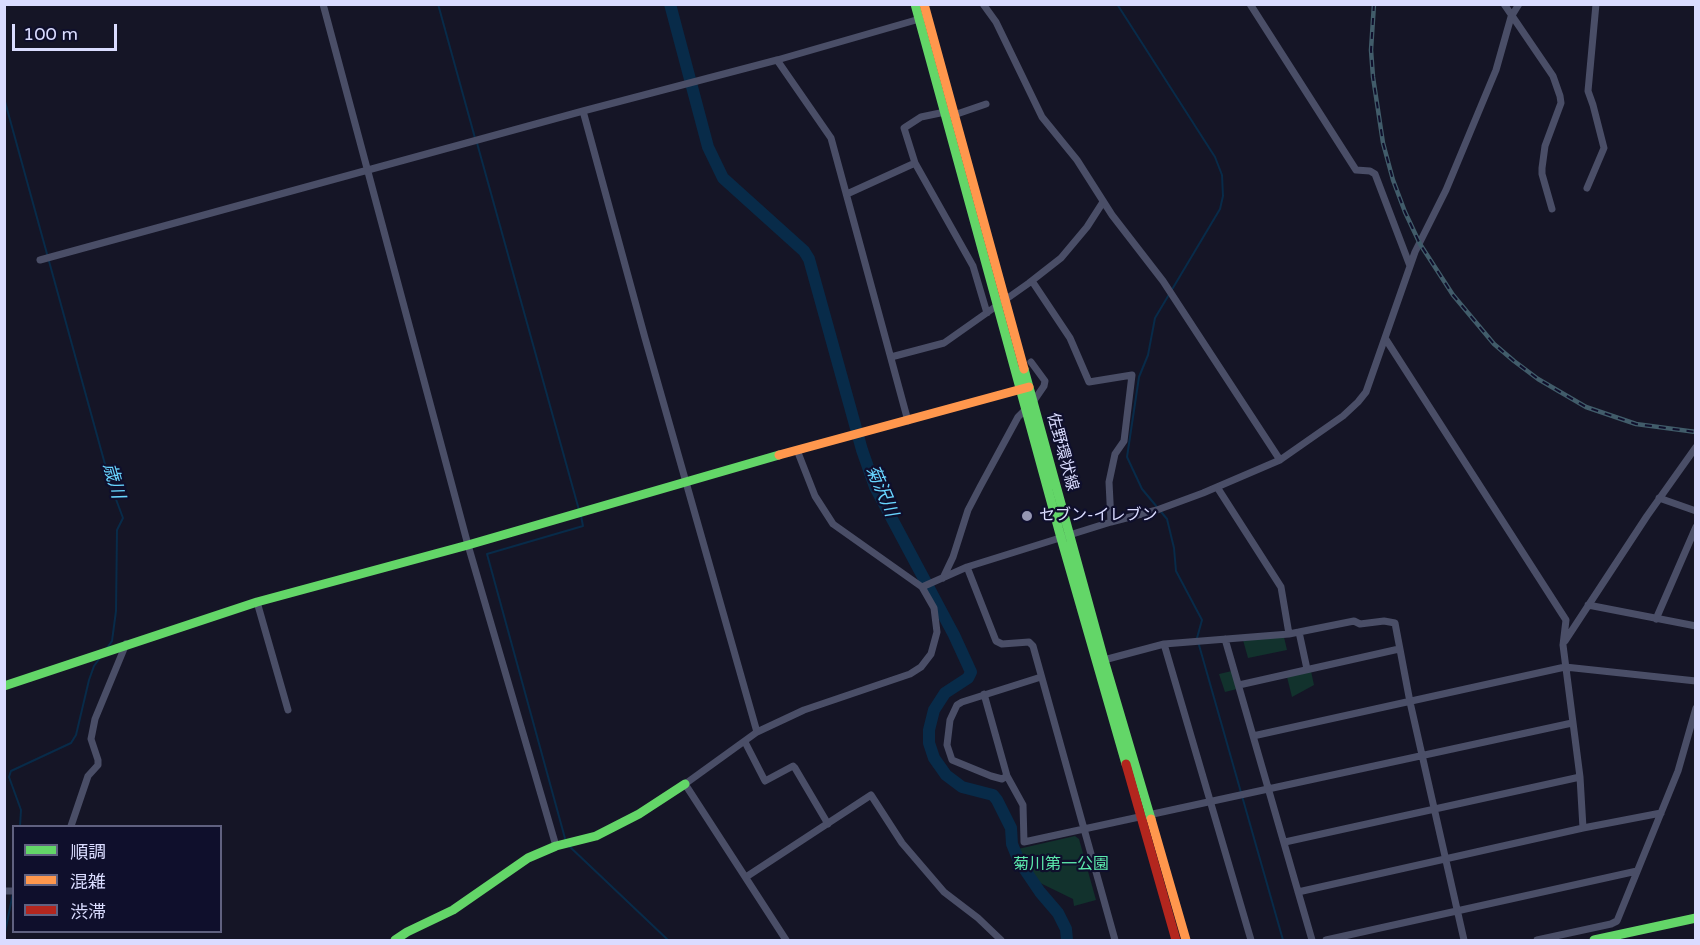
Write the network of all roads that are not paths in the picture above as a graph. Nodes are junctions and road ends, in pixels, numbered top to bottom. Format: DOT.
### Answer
graph roads {
  1 [pos="323,4"];
  2 [pos="915,4"];
  3 [pos="924,4"];
  4 [pos="983,4"];
  5 [pos="1250,4"];
  6 [pos="1504,4"];
  7 [pos="1519,4"];
  8 [pos="1596,4"];
  9 [pos="1511,17"];
  10 [pos="923,18"];
  11 [pos="777,60"];
  12 [pos="986,104"];
  13 [pos="583,111"];
  14 [pos="950,113"];
  15 [pos="915,163"];
  16 [pos="368,170"];
  17 [pos="1587,188"];
  18 [pos="847,194"];
  19 [pos="1103,202"];
  20 [pos="1552,209"];
  21 [pos="40,260"];
  22 [pos="1410,266"];
  23 [pos="1032,281"];
  24 [pos="1002,303"];
  25 [pos="987,313"];
  26 [pos="1384,338"];
  27 [pos="891,357"];
  28 [pos="1031,362"];
  29 [pos="1025,389"];
  30 [pos="1033,402"];
  31 [pos="1026,410"];
  32 [pos="908,421"];
  33 [pos="1695,447"];
  34 [pos="797,450"];
  35 [pos="1280,460"];
  36 [pos="687,482"];
  37 [pos="1217,487"];
  38 [pos="1659,498"];
  39 [pos="1695,511"];
  40 [pos="1111,522"];
  41 [pos="1695,527"];
  42 [pos="1065,536"];
  43 [pos="468,545"];
  44 [pos="967,567"];
  45 [pos="943,578"];
  46 [pos="922,587"];
  47 [pos="257,602"];
  48 [pos="1588,605"];
  49 [pos="1656,619"];
  50 [pos="1695,626"];
  51 [pos="1299,632"];
  52 [pos="1289,634"];
  53 [pos="1225,639"];
  54 [pos="1164,644"];
  55 [pos="126,645"];
  56 [pos="1563,645"];
  57 [pos="1399,649"];
  58 [pos="1100,661"];
  59 [pos="1566,668"];
  60 [pos="1307,669"];
  61 [pos="1041,677"];
  62 [pos="1695,681"];
  63 [pos="1239,685"];
  64 [pos="4,686"];
  65 [pos="984,694"];
  66 [pos="1410,702"];
  67 [pos="1695,708"];
  68 [pos="288,710"];
  69 [pos="1572,723"];
  70 [pos="757,732"];
  71 [pos="1253,736"];
  72 [pos="744,742"];
  73 [pos="1422,755"];
  74 [pos="1007,776"];
  75 [pos="1580,777"];
  76 [pos="685,784"];
  77 [pos="1269,790"];
  78 [pos="1211,802"];
  79 [pos="1434,808"];
  80 [pos="1661,813"];
  81 [pos="1145,817"];
  82 [pos="828,824"];
  83 [pos="71,825"];
  84 [pos="1583,828"];
  85 [pos="1083,830"];
  86 [pos="1284,842"];
  87 [pos="556,846"];
  88 [pos="1446,859"];
  89 [pos="1637,871"];
  90 [pos="746,877"];
  91 [pos="1299,892"];
  92 [pos="1457,911"];
  93 [pos="1695,918"];
  94 [pos="395,940"];
  95 [pos="786,940"];
  96 [pos="1001,940"];
  97 [pos="1115,940"];
  98 [pos="1176,940"];
  99 [pos="1186,940"];
  100 [pos="1251,940"];
  101 [pos="1312,940"];
  102 [pos="1326,940"];
  103 [pos="1464,940"];
  104 [pos="1537,940"];
  105 [pos="1594,940"];
  1 -- 16 [label="street"];
  2 -- 10 [label="street, 佐野環状線"];
  3 -- 10 [label="street, 佐野環状線"];
  4 -- 19 [label="street"];
  5 -- 22 [label="street"];
  6 -- 9 [label="street"];
  7 -- 9 [label="street"];
  8 -- 17 [label="street"];
  9 -- 20 [label="street"];
  9 -- 22 [label="street"];
  10 -- 11 [label="street"];
  10 -- 14 [label="street, 佐野環状線"];
  11 -- 13 [label="street"];
  11 -- 18 [label="street"];
  12 -- 14 [label="street"];
  13 -- 16 [label="street"];
  13 -- 36 [label="street"];
  14 -- 15 [label="street"];
  14 -- 24 [label="street, 佐野環状線"];
  15 -- 18 [label="street"];
  15 -- 25 [label="street"];
  16 -- 21 [label="street"];
  16 -- 43 [label="street"];
  18 -- 27 [label="street"];
  19 -- 23 [label="street"];
  19 -- 35 [label="street"];
  22 -- 26 [label="street"];
  23 -- 24 [label="street"];
  23 -- 40 [label="street"];
  24 -- 25 [label="street"];
  24 -- 29 [label="street, 佐野環状線"];
  25 -- 27 [label="street"];
  26 -- 35 [label="street"];
  26 -- 56 [label="street"];
  27 -- 32 [label="street"];
  28 -- 30 [label="street"];
  29 -- 30 [label="street, 佐野環状線"];
  29 -- 31 [label="street, 佐野環状線"];
  29 -- 32 [label="street"];
  30 -- 31 [label="street"];
  30 -- 42 [label="street, 佐野環状線"];
  31 -- 42 [label="street, 佐野環状線"];
  31 -- 45 [label="street"];
  32 -- 34 [label="street"];
  33 -- 38 [label="street"];
  34 -- 36 [label="street"];
  34 -- 46 [label="street"];
  35 -- 37 [label="street"];
  36 -- 43 [label="street"];
  36 -- 70 [label="street"];
  37 -- 40 [label="street"];
  37 -- 52 [label="street"];
  38 -- 39 [label="street"];
  38 -- 48 [label="street"];
  40 -- 42 [label="street"];
  41 -- 49 [label="street"];
  42 -- 44 [label="street"];
  42 -- 58 [label="street, 佐野環状線"];
  43 -- 47 [label="street"];
  43 -- 87 [label="street"];
  44 -- 45 [label="street"];
  44 -- 61 [label="street"];
  45 -- 46 [label="street"];
  46 -- 70 [label="street"];
  47 -- 55 [label="street"];
  47 -- 68 [label="street"];
  48 -- 49 [label="street"];
  48 -- 56 [label="street"];
  49 -- 50 [label="street"];
  51 -- 52 [label="street"];
  51 -- 57 [label="street"];
  51 -- 60 [label="street"];
  52 -- 53 [label="street"];
  53 -- 54 [label="street"];
  53 -- 63 [label="street"];
  54 -- 58 [label="street"];
  54 -- 78 [label="street"];
  55 -- 64 [label="street"];
  55 -- 83 [label="street"];
  56 -- 59 [label="street"];
  57 -- 60 [label="street"];
  57 -- 66 [label="street"];
  58 -- 81 [label="street, 佐野環状線"];
  59 -- 62 [label="street"];
  59 -- 66 [label="street"];
  59 -- 69 [label="street"];
  60 -- 63 [label="street"];
  61 -- 65 [label="street"];
  61 -- 85 [label="street"];
  63 -- 71 [label="street"];
  65 -- 74 [label="street"];
  65 -- 74 [label="street"];
  66 -- 71 [label="street"];
  66 -- 73 [label="street"];
  67 -- 80 [label="street"];
  69 -- 73 [label="street"];
  69 -- 75 [label="street"];
  70 -- 72 [label="street"];
  71 -- 77 [label="street"];
  72 -- 76 [label="street"];
  72 -- 82 [label="street"];
  73 -- 77 [label="street"];
  73 -- 79 [label="street"];
  74 -- 85 [label="street"];
  75 -- 79 [label="street"];
  75 -- 84 [label="street"];
  76 -- 87 [label="street"];
  76 -- 90 [label="street"];
  77 -- 78 [label="street"];
  77 -- 86 [label="street"];
  78 -- 81 [label="street"];
  78 -- 100 [label="street"];
  79 -- 86 [label="street"];
  79 -- 88 [label="street"];
  80 -- 84 [label="street"];
  80 -- 89 [label="street"];
  81 -- 85 [label="street"];
  81 -- 98 [label="street, 佐野環状線"];
  81 -- 99 [label="street, 佐野環状線"];
  82 -- 90 [label="street"];
  82 -- 96 [label="street"];
  84 -- 88 [label="street"];
  85 -- 97 [label="street"];
  86 -- 91 [label="street"];
  87 -- 94 [label="street"];
  88 -- 91 [label="street"];
  88 -- 92 [label="street"];
  89 -- 92 [label="street"];
  89 -- 104 [label="street"];
  90 -- 95 [label="street"];
  91 -- 101 [label="street"];
  92 -- 102 [label="street"];
  92 -- 103 [label="street"];
  93 -- 105 [label="street"];
}
